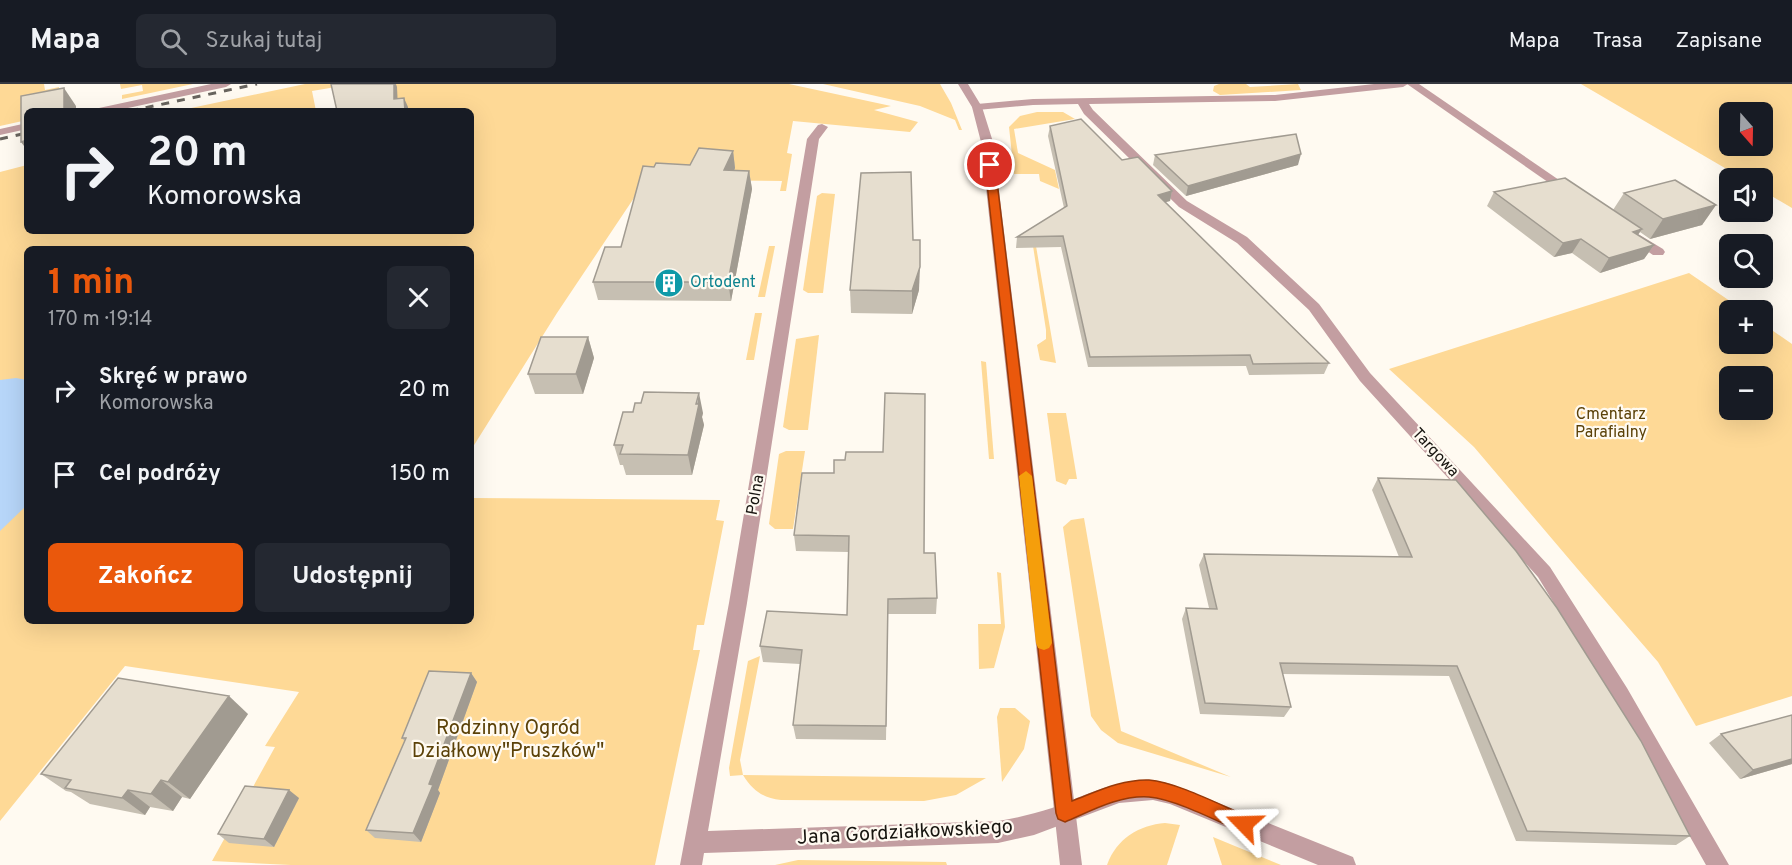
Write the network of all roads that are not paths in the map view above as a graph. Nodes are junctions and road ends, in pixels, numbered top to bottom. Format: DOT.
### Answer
graph roads {
  1 [pos="226,84"];
  2 [pos="963,84"];
  3 [pos="1403,84"];
  4 [pos="1412,84"];
  5 [pos="1082,101"];
  6 [pos="977,107"];
  7 [pos="113,108"];
  8 [pos="24,127"];
  9 [pos="822,128"];
  10 [pos="0,132"];
  11 [pos="1582,200"];
  12 [pos="1620,226"];
  13 [pos="1658,252"];
  14 [pos="1065,813"];
  15 [pos="695,842"];
  16 [pos="691,865"];
  17 [pos="1071,865"];
  18 [pos="1345,865"];
  19 [pos="1718,865"];
  1 -- 7 [label="street"];
  2 -- 6 [label="street"];
  3 -- 5 [label="street"];
  4 -- 11 [label="street"];
  5 -- 6 [label="street"];
  5 -- 19 [label="street, Targowa"];
  6 -- 14 [label="street"];
  8 -- 10 [label="street"];
  9 -- 15 [label="street, Polna"];
  12 -- 13 [label="street"];
  14 -- 15 [label="street, Jana Gordziałkowskiego"];
  14 -- 17 [label="street"];
  14 -- 18 [label="street, Jana Gordziałkowskiego"];
  15 -- 16 [label="street, Polna"];
}
